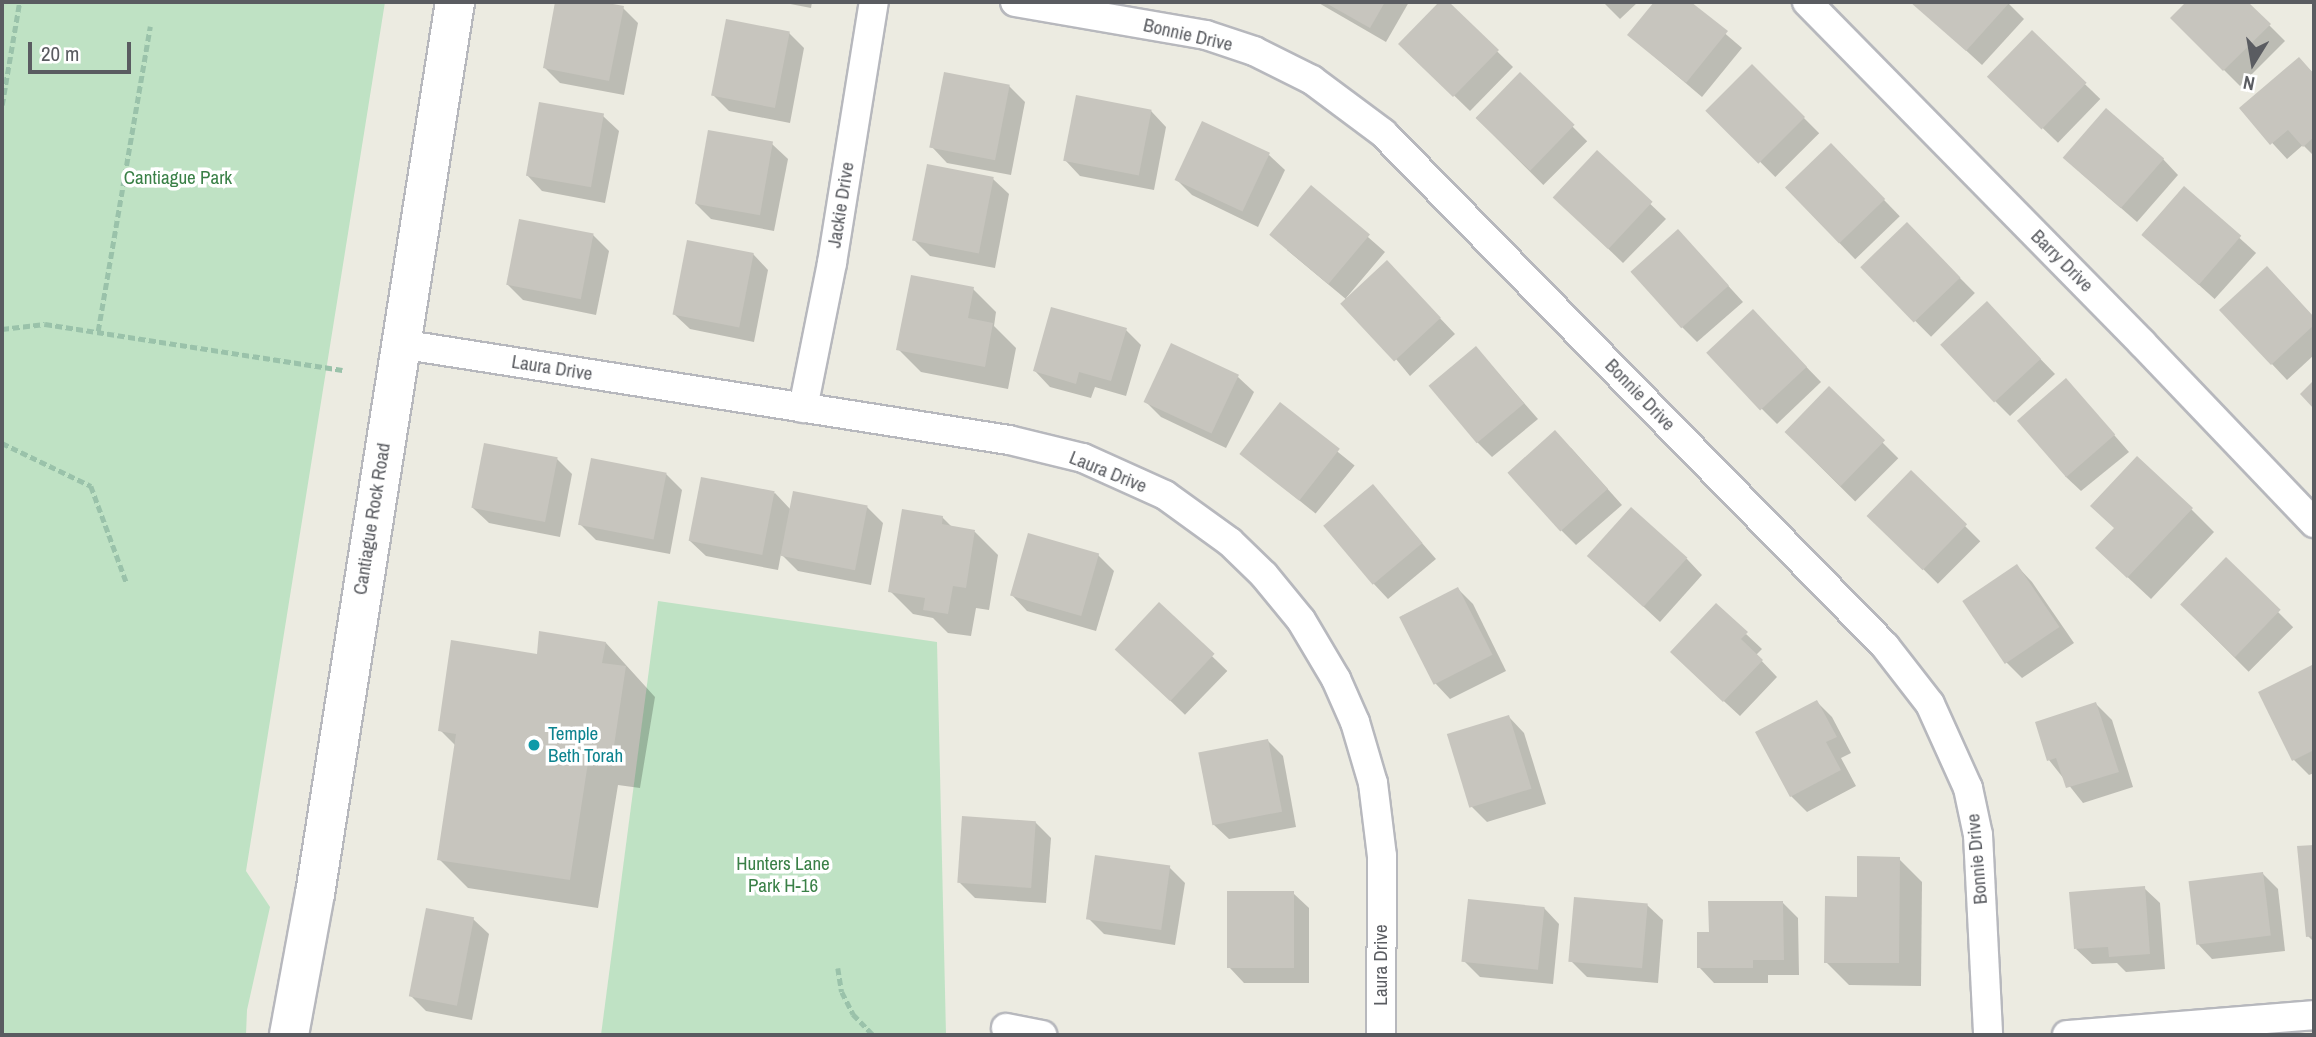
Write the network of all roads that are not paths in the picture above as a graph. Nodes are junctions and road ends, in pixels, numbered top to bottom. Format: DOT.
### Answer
graph roads {
  1 [pos="455,2"];
  2 [pos="874,2"];
  3 [pos="1015,2"];
  4 [pos="1807,2"];
  5 [pos="400,344"];
  6 [pos="803,408"];
  7 [pos="2314,523"];
  8 [pos="2314,1015"];
  9 [pos="1006,1028"];
  10 [pos="289,1035"];
  11 [pos="1042,1035"];
  12 [pos="1381,1035"];
  13 [pos="1988,1035"];
  14 [pos="2067,1035"];
  1 -- 5 [label="main road, Cantiague Rock Road"];
  2 -- 6 [label="street, Jackie Drive"];
  3 -- 13 [label="street, Bonnie Drive"];
  4 -- 7 [label="street, Barry Drive"];
  5 -- 6 [label="street, Laura Drive"];
  5 -- 10 [label="main road, Cantiague Rock Road"];
  6 -- 12 [label="street, Laura Drive"];
  8 -- 14 [label="street"];
  9 -- 11 [label="street"];
}
